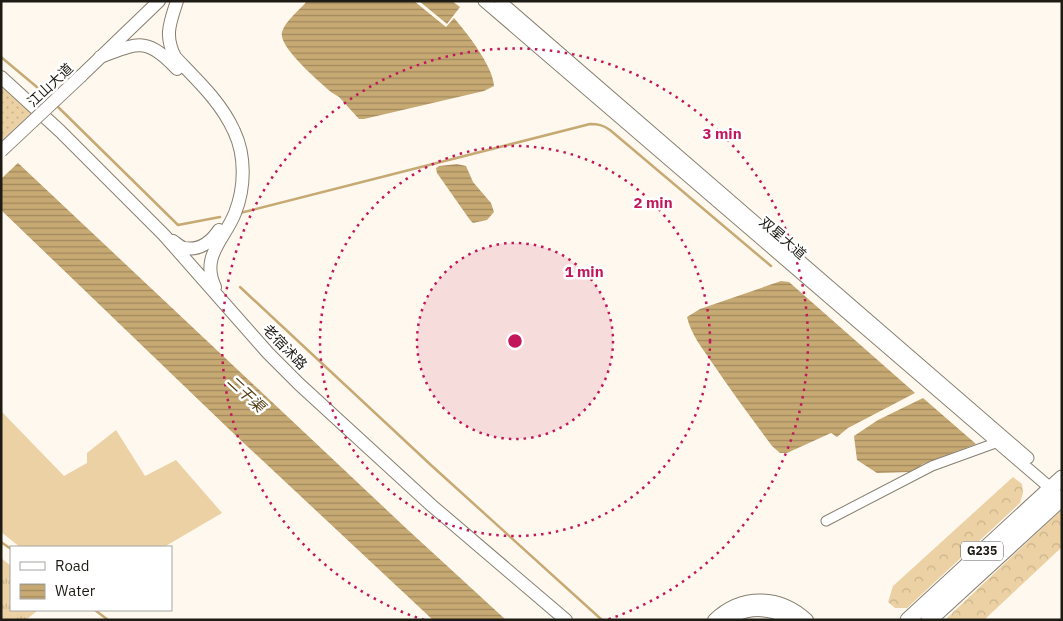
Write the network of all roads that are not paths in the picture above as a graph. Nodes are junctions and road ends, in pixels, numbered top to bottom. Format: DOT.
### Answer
graph roads {
  1 [pos="159,1"];
  2 [pos="177,1"];
  3 [pos="484,1"];
  4 [pos="500,1"];
  5 [pos="118,40"];
  6 [pos="100,57"];
  7 [pos="1,77"];
  8 [pos="1,151"];
  9 [pos="164,235"];
  10 [pos="214,239"];
  11 [pos="205,280"];
  12 [pos="230,310"];
  13 [pos="1002,440"];
  14 [pos="1059,489"];
  15 [pos="826,521"];
  16 [pos="909,618"];
  17 [pos="566,620"];
  18 [pos="714,620"];
  19 [pos="727,620"];
  20 [pos="792,620"];
  21 [pos="807,620"];
  22 [pos="929,620"];
  1 -- 5 [label="main road, 江山大道"];
  2 -- 5 [label="main road, 江山大道"];
  2 -- 12 [label="main road"];
  3 -- 13 [label="street, 双星大道"];
  4 -- 13 [label="street, 双星大道"];
  5 -- 6 [label="main road, 江山大道"];
  6 -- 8 [label="main road, 江山大道, bridge"];
  6 -- 10 [label="main road"];
  7 -- 9 [label="main road, 老宿沭路"];
  9 -- 10 [label="main road"];
  9 -- 11 [label="main road, 老宿沭路"];
  10 -- 11 [label="main road"];
  11 -- 12 [label="main road, 老宿沭路"];
  12 -- 17 [label="main road, 老宿沭路"];
  13 -- 14 [label="street, 双星大道"];
  13 -- 15 [label="street"];
  14 -- 16 [label="highway, G235"];
  14 -- 22 [label="highway, G235"];
  18 -- 21 [label="main road"];
  19 -- 20 [label="main road"];
}
